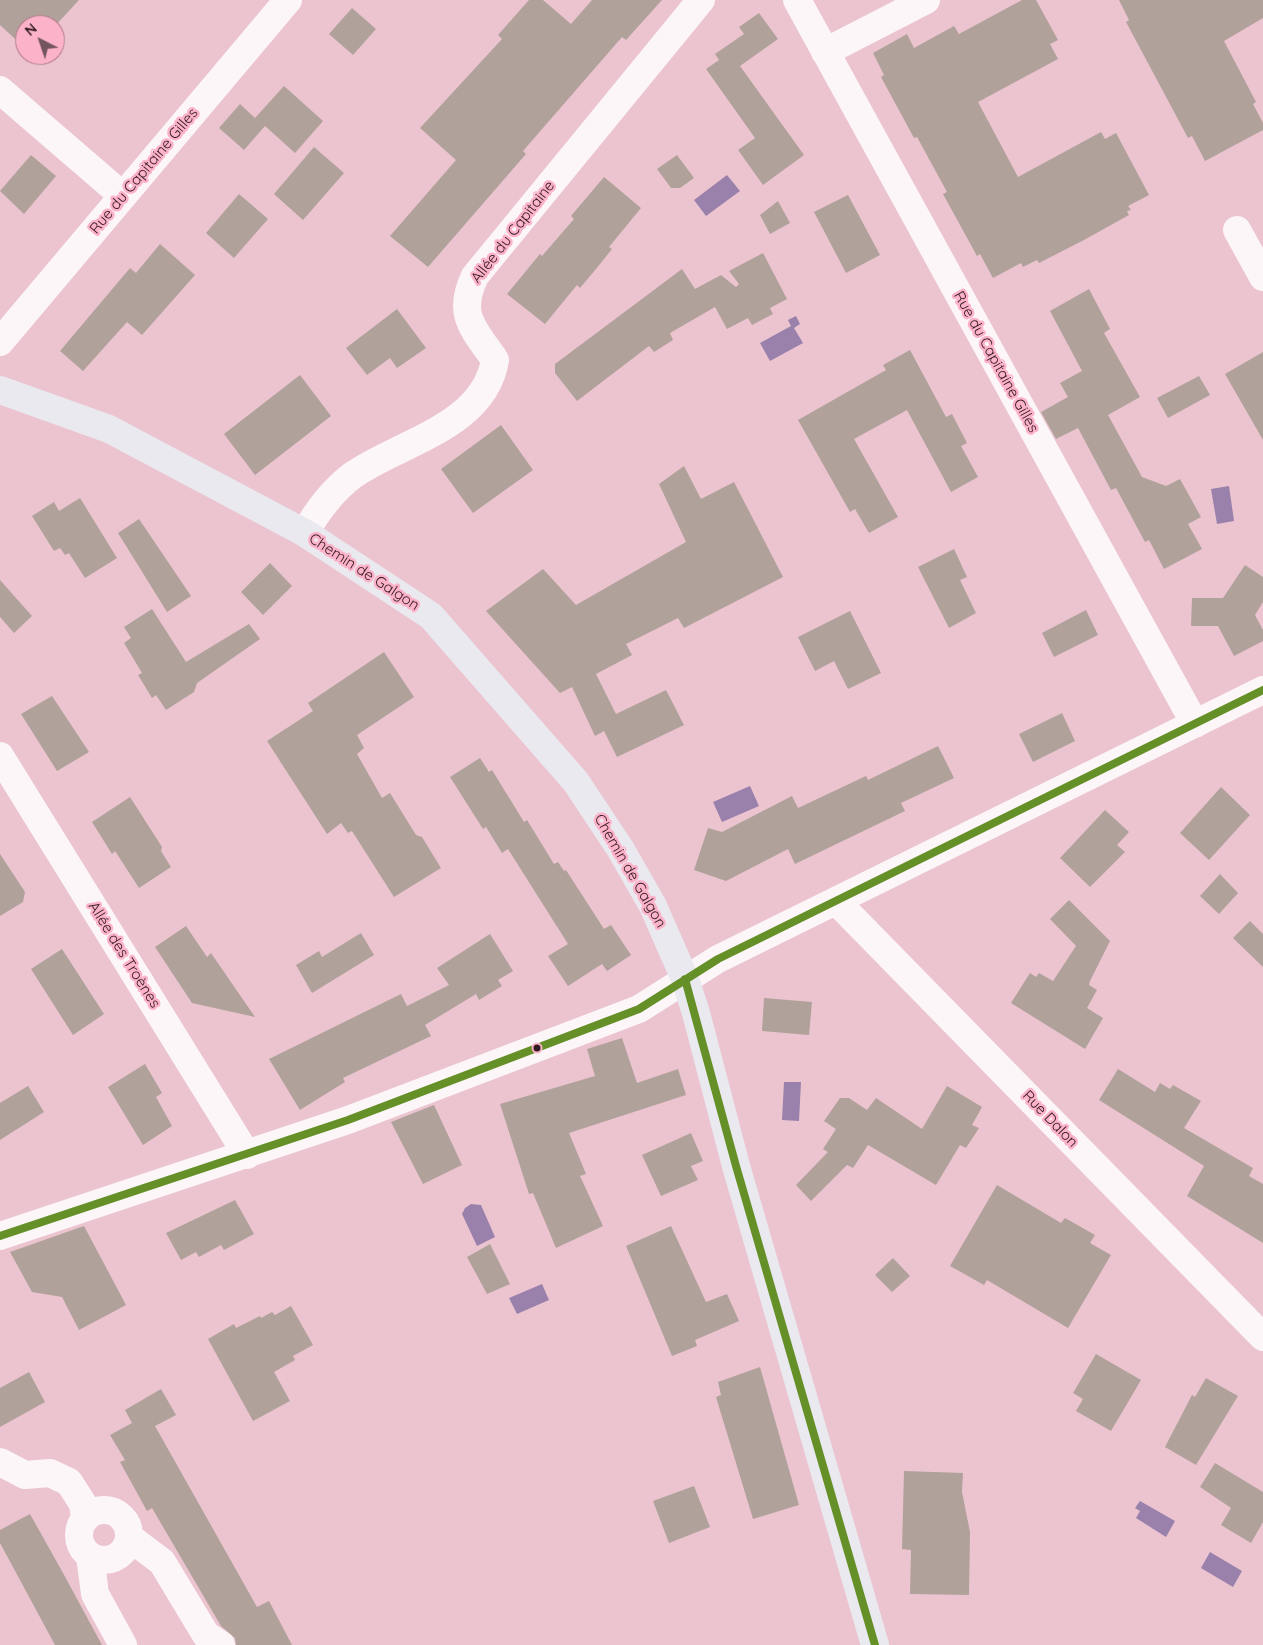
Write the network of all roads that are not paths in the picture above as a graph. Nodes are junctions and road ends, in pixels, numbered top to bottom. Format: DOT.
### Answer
graph roads {
  1 [pos="288,0"];
  2 [pos="701,0"];
  3 [pos="797,0"];
  4 [pos="926,0"];
  5 [pos="825,52"];
  6 [pos="0,90"];
  7 [pos="123,196"];
  8 [pos="1237,230"];
  9 [pos="1263,277"];
  10 [pos="0,342"];
  11 [pos="0,390"];
  12 [pos="305,533"];
  13 [pos="1263,690"];
  14 [pos="1195,724"];
  15 [pos="0,756"];
  16 [pos="837,902"];
  17 [pos="684,979"];
  18 [pos="248,1155"];
  19 [pos="0,1236"];
  20 [pos="1263,1336"];
  21 [pos="0,1462"];
  22 [pos="85,1518"];
  23 [pos="129,1537"];
  24 [pos="90,1556"];
  25 [pos="123,1645"];
  26 [pos="221,1645"];
  27 [pos="875,1645"];
  1 -- 7 [label="street, Rue du Capitaine Gilles"];
  2 -- 12 [label="street, Allée du Capitaine"];
  3 -- 5 [label="street, Rue du Capitaine Gilles"];
  4 -- 5 [label="street"];
  5 -- 14 [label="street, Rue du Capitaine Gilles"];
  6 -- 7 [label="street"];
  7 -- 10 [label="street, Rue du Capitaine Gilles"];
  8 -- 9 [label="street"];
  11 -- 12 [label="main road, Chemin de Galgon"];
  12 -- 17 [label="main road, Chemin de Galgon"];
  13 -- 14 [label="street"];
  14 -- 16 [label="street"];
  15 -- 18 [label="street, Allée des Troènes"];
  16 -- 17 [label="street"];
  16 -- 20 [label="street, Rue Dalon"];
  17 -- 18 [label="street"];
  17 -- 27 [label="main road, Chemin de Galgon"];
  18 -- 19 [label="street"];
  21 -- 22 [label="street"];
  22 -- 23 [label="street"];
  22 -- 24 [label="street"];
  23 -- 24 [label="street"];
  23 -- 26 [label="street"];
  24 -- 25 [label="street"];
}
